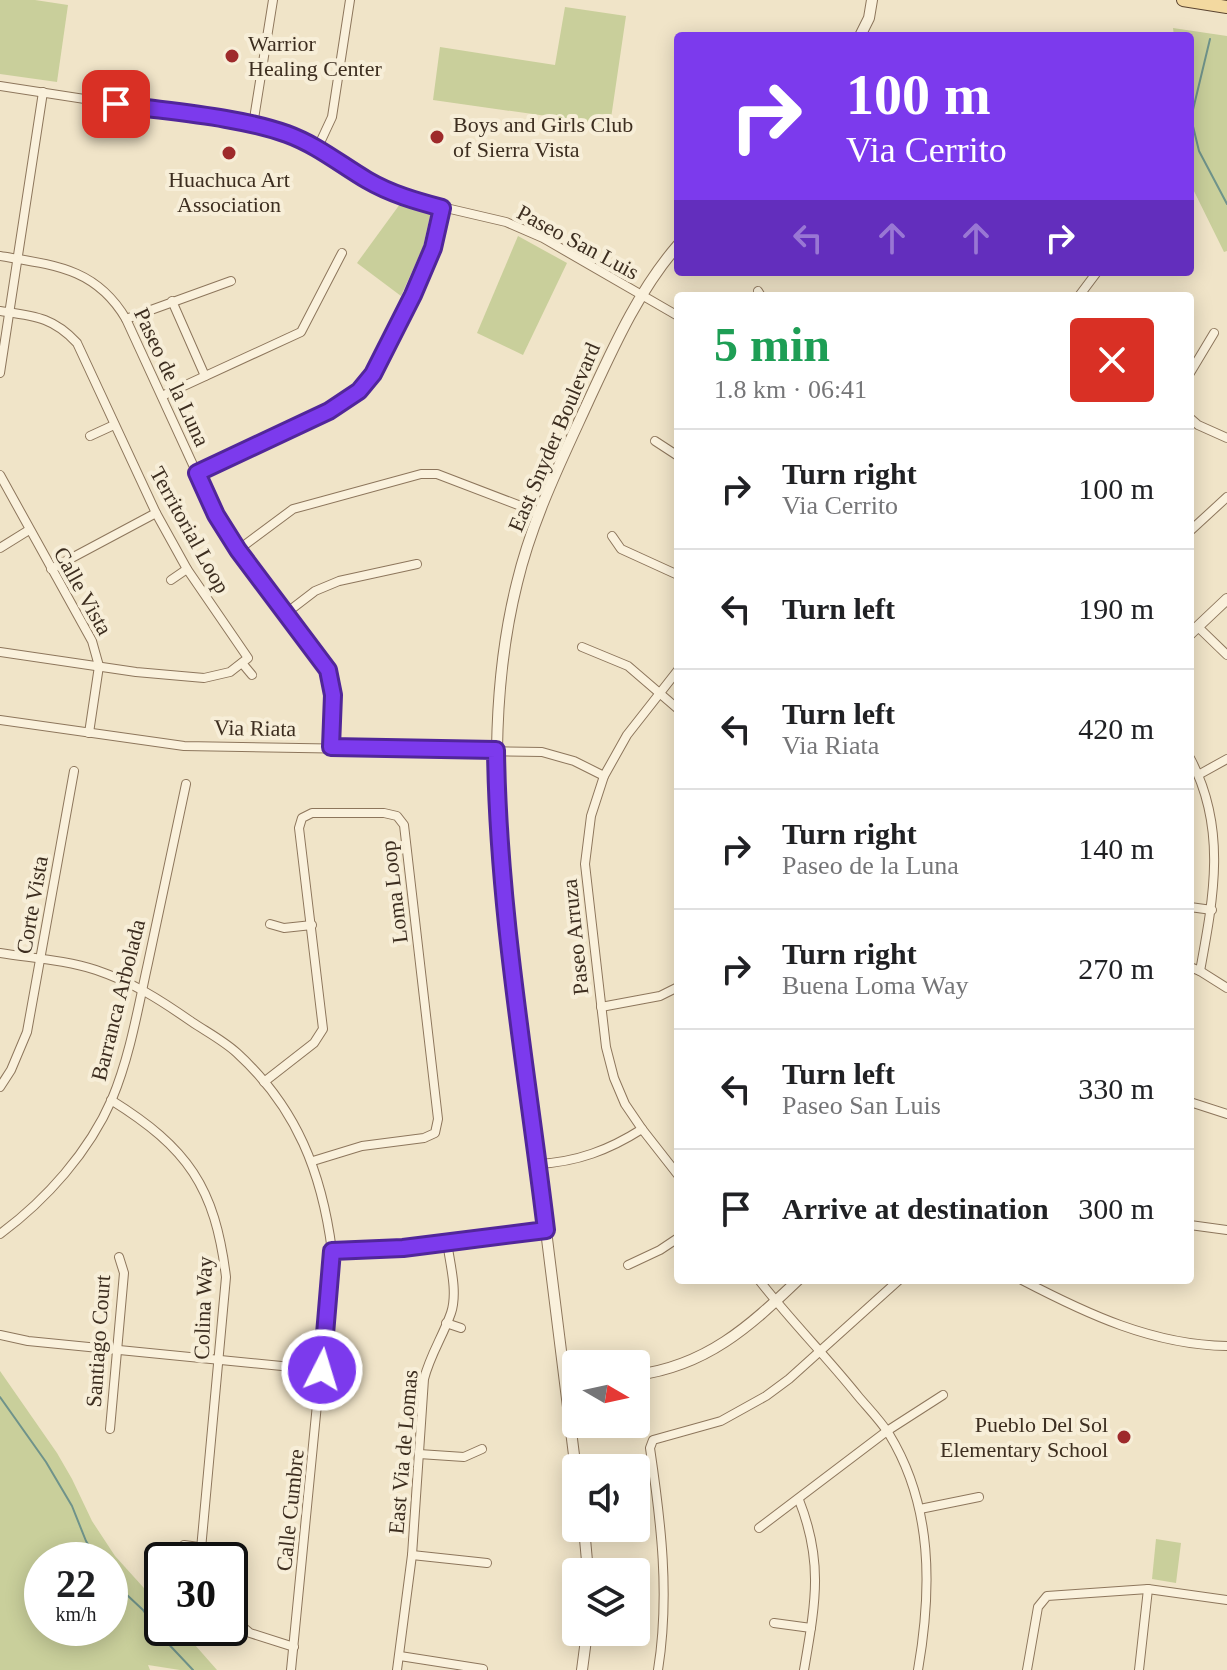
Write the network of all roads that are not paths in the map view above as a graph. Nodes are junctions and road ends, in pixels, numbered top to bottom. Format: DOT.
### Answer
graph roads {
  1 [pos="273,0"];
  2 [pos="350,0"];
  3 [pos="872,0"];
  4 [pos="1183,0"];
  5 [pos="1227,7"];
  6 [pos="862,32"];
  7 [pos="0,86"];
  8 [pos="43,92"];
  9 [pos="253,125"];
  10 [pos="318,147"];
  11 [pos="442,208"];
  12 [pos="674,250"];
  13 [pos="342,253"];
  14 [pos="0,256"];
  15 [pos="17,259"];
  16 [pos="231,281"];
  17 [pos="641,295"];
  18 [pos="172,301"];
  19 [pos="5,312"];
  20 [pos="674,314"];
  21 [pos="126,319"];
  22 [pos="1214,333"];
  23 [pos="1194,366"];
  24 [pos="0,373"];
  25 [pos="205,376"];
  26 [pos="162,396"];
  27 [pos="1194,422"];
  28 [pos="114,425"];
  29 [pos="90,436"];
  30 [pos="1227,438"];
  31 [pos="655,441"];
  32 [pos="674,453"];
  33 [pos="197,473"];
  34 [pos="0,475"];
  35 [pos="1227,497"];
  36 [pos="156,513"];
  37 [pos="539,513"];
  38 [pos="1194,527"];
  39 [pos="29,530"];
  40 [pos="612,536"];
  41 [pos="0,548"];
  42 [pos="238,550"];
  43 [pos="417,564"];
  44 [pos="51,569"];
  45 [pos="187,569"];
  46 [pos="674,573"];
  47 [pos="171,580"];
  48 [pos="1227,599"];
  49 [pos="285,614"];
  50 [pos="1194,631"];
  51 [pos="582,647"];
  52 [pos="0,652"];
  53 [pos="1227,655"];
  54 [pos="242,663"];
  55 [pos="99,666"];
  56 [pos="252,675"];
  57 [pos="674,675"];
  58 [pos="659,692"];
  59 [pos="674,705"];
  60 [pos="0,720"];
  61 [pos="89,733"];
  62 [pos="331,747"];
  63 [pos="496,750"];
  64 [pos="1227,759"];
  65 [pos="1194,764"];
  66 [pos="74,771"];
  67 [pos="1200,774"];
  68 [pos="604,776"];
  69 [pos="186,784"];
  70 [pos="1194,908"];
  71 [pos="1212,910"];
  72 [pos="270,924"];
  73 [pos="312,925"];
  74 [pos="0,953"];
  75 [pos="41,960"];
  76 [pos="1194,969"];
  77 [pos="1200,971"];
  78 [pos="142,988"];
  79 [pos="1227,988"];
  80 [pos="674,989"];
  81 [pos="601,1007"];
  82 [pos="264,1082"];
  83 [pos="0,1087"];
  84 [pos="111,1100"];
  85 [pos="1194,1103"];
  86 [pos="1227,1114"];
  87 [pos="642,1129"];
  88 [pos="313,1161"];
  89 [pos="538,1164"];
  90 [pos="674,1170"];
  91 [pos="1194,1226"];
  92 [pos="546,1230"];
  93 [pos="1227,1230"];
  94 [pos="0,1234"];
  95 [pos="674,1241"];
  96 [pos="447,1242"];
  97 [pos="332,1251"];
  98 [pos="119,1257"];
  99 [pos="628,1265"];
  100 [pos="762,1284"];
  101 [pos="794,1284"];
  102 [pos="894,1284"];
  103 [pos="1030,1284"];
  104 [pos="776,1301"];
  105 [pos="446,1323"];
  106 [pos="461,1328"];
  107 [pos="0,1335"];
  108 [pos="1227,1346"];
  109 [pos="821,1349"];
  110 [pos="117,1350"];
  111 [pos="566,1350"];
  112 [pos="220,1359"];
  113 [pos="322,1370"];
  114 [pos="650,1372"];
  115 [pos="943,1395"];
  116 [pos="110,1429"];
  117 [pos="887,1431"];
  118 [pos="482,1449"];
  119 [pos="419,1454"];
  120 [pos="979,1497"];
  121 [pos="799,1500"];
  122 [pos="920,1509"];
  123 [pos="759,1528"];
  124 [pos="200,1542"];
  125 [pos="412,1555"];
  126 [pos="487,1563"];
  127 [pos="1148,1589"];
  128 [pos="1227,1600"];
  129 [pos="774,1623"];
  130 [pos="811,1628"];
  131 [pos="248,1631"];
  132 [pos="585,1646"];
  133 [pos="294,1647"];
  134 [pos="400,1656"];
  135 [pos="483,1669"];
  136 [pos="291,1670"];
  137 [pos="397,1670"];
  138 [pos="582,1670"];
  139 [pos="658,1670"];
  140 [pos="804,1670"];
  141 [pos="918,1670"];
  142 [pos="1027,1670"];
  143 [pos="1139,1670"];
  1 -- 9 [label="street"];
  2 -- 10 [label="street"];
  3 -- 6 [label="street"];
  4 -- 5 [label="main road"];
  7 -- 8 [label="street, Paseo San Luis"];
  8 -- 9 [label="street, Paseo San Luis"];
  8 -- 15 [label="street"];
  9 -- 10 [label="street, Paseo San Luis"];
  10 -- 11 [label="street, Paseo San Luis"];
  11 -- 17 [label="street, Paseo San Luis"];
  11 -- 33 [label="street"];
  12 -- 17 [label="street, East Snyder Boulevard"];
  13 -- 25 [label="street"];
  14 -- 15 [label="street, Paseo de la Luna"];
  15 -- 19 [label="street"];
  15 -- 21 [label="street, Paseo de la Luna"];
  16 -- 18 [label="street"];
  17 -- 20 [label="street, Paseo San Luis"];
  17 -- 37 [label="street, East Snyder Boulevard"];
  18 -- 21 [label="street"];
  18 -- 25 [label="street"];
  19 -- 24 [label="street"];
  19 -- 28 [label="street, Territorial Loop"];
  21 -- 26 [label="street, Paseo de la Luna"];
  22 -- 23 [label="street"];
  25 -- 26 [label="street"];
  26 -- 33 [label="street, Paseo de la Luna"];
  27 -- 30 [label="street"];
  28 -- 29 [label="street"];
  28 -- 36 [label="street, Territorial Loop"];
  31 -- 32 [label="street"];
  33 -- 42 [label="street, Paseo de la Luna"];
  34 -- 39 [label="street, Calle Vista"];
  35 -- 38 [label="street"];
  36 -- 44 [label="street"];
  36 -- 45 [label="street, Territorial Loop"];
  37 -- 42 [label="street"];
  37 -- 63 [label="street, East Snyder Boulevard"];
  39 -- 41 [label="street"];
  39 -- 44 [label="street, Calle Vista"];
  40 -- 46 [label="street"];
  42 -- 49 [label="street, Paseo de la Luna"];
  43 -- 49 [label="street"];
  44 -- 55 [label="street, Calle Vista"];
  45 -- 47 [label="street"];
  45 -- 54 [label="street, Territorial Loop"];
  48 -- 50 [label="street"];
  49 -- 62 [label="street, Paseo de la Luna"];
  50 -- 53 [label="street"];
  51 -- 58 [label="street"];
  52 -- 55 [label="street"];
  54 -- 55 [label="street"];
  54 -- 56 [label="street"];
  55 -- 61 [label="street, Calle Vista"];
  57 -- 58 [label="street, Paseo Arruza"];
  58 -- 59 [label="street"];
  58 -- 68 [label="street, Paseo Arruza"];
  60 -- 61 [label="street, Via Riata"];
  61 -- 62 [label="street, Via Riata"];
  62 -- 63 [label="street, Via Riata"];
  63 -- 68 [label="street, Via Riata"];
  63 -- 89 [label="street, East Snyder Boulevard"];
  64 -- 67 [label="street"];
  65 -- 67 [label="street"];
  66 -- 75 [label="street, Corte Vista"];
  67 -- 71 [label="street"];
  68 -- 81 [label="street, Paseo Arruza"];
  69 -- 78 [label="street, Barranca Arbolada"];
  70 -- 71 [label="street"];
  71 -- 77 [label="street"];
  72 -- 73 [label="street"];
  73 -- 82 [label="street, Loma Loop"];
  73 -- 88 [label="street, Loma Loop"];
  74 -- 75 [label="street, Calle Cumbre"];
  75 -- 78 [label="street, Calle Cumbre"];
  75 -- 83 [label="street, Corte Vista"];
  76 -- 77 [label="street"];
  77 -- 79 [label="street"];
  78 -- 82 [label="street, Calle Cumbre"];
  78 -- 84 [label="street, Barranca Arbolada"];
  80 -- 81 [label="street"];
  81 -- 87 [label="street, Paseo Arruza"];
  82 -- 88 [label="street, Calle Cumbre"];
  84 -- 94 [label="street, Barranca Arbolada"];
  84 -- 112 [label="street, Colina Way"];
  85 -- 86 [label="street"];
  87 -- 89 [label="street"];
  87 -- 90 [label="street, Paseo Arruza"];
  88 -- 97 [label="street, Calle Cumbre"];
  89 -- 92 [label="street, East Snyder Boulevard"];
  91 -- 93 [label="street"];
  92 -- 96 [label="street"];
  92 -- 111 [label="street, East Snyder Boulevard"];
  95 -- 99 [label="street"];
  96 -- 97 [label="street"];
  96 -- 105 [label="street, East Via de Lomas"];
  97 -- 113 [label="street, Calle Cumbre"];
  98 -- 110 [label="street, Santiago Court"];
  100 -- 104 [label="street"];
  101 -- 104 [label="street"];
  102 -- 109 [label="street"];
  103 -- 108 [label="street"];
  104 -- 109 [label="street"];
  104 -- 114 [label="street"];
  105 -- 106 [label="street"];
  105 -- 119 [label="street, East Via de Lomas"];
  107 -- 110 [label="street"];
  109 -- 117 [label="street"];
  109 -- 139 [label="street"];
  110 -- 112 [label="street"];
  110 -- 116 [label="street, Santiago Court"];
  112 -- 113 [label="street"];
  112 -- 124 [label="street, Colina Way"];
  113 -- 133 [label="street, Calle Cumbre"];
  115 -- 117 [label="street"];
  117 -- 121 [label="street"];
  117 -- 122 [label="street"];
  118 -- 119 [label="street"];
  119 -- 125 [label="street, East Via de Lomas"];
  120 -- 122 [label="street"];
  121 -- 123 [label="street"];
  121 -- 130 [label="street"];
  122 -- 141 [label="street"];
  125 -- 126 [label="street"];
  125 -- 134 [label="street, East Via de Lomas"];
  127 -- 128 [label="street"];
  127 -- 142 [label="street"];
  127 -- 143 [label="street"];
  129 -- 130 [label="street"];
  130 -- 140 [label="street"];
  131 -- 133 [label="street"];
  132 -- 138 [label="street"];
  133 -- 136 [label="street, Calle Cumbre"];
  134 -- 135 [label="street"];
  134 -- 137 [label="street, East Via de Lomas"];
}
